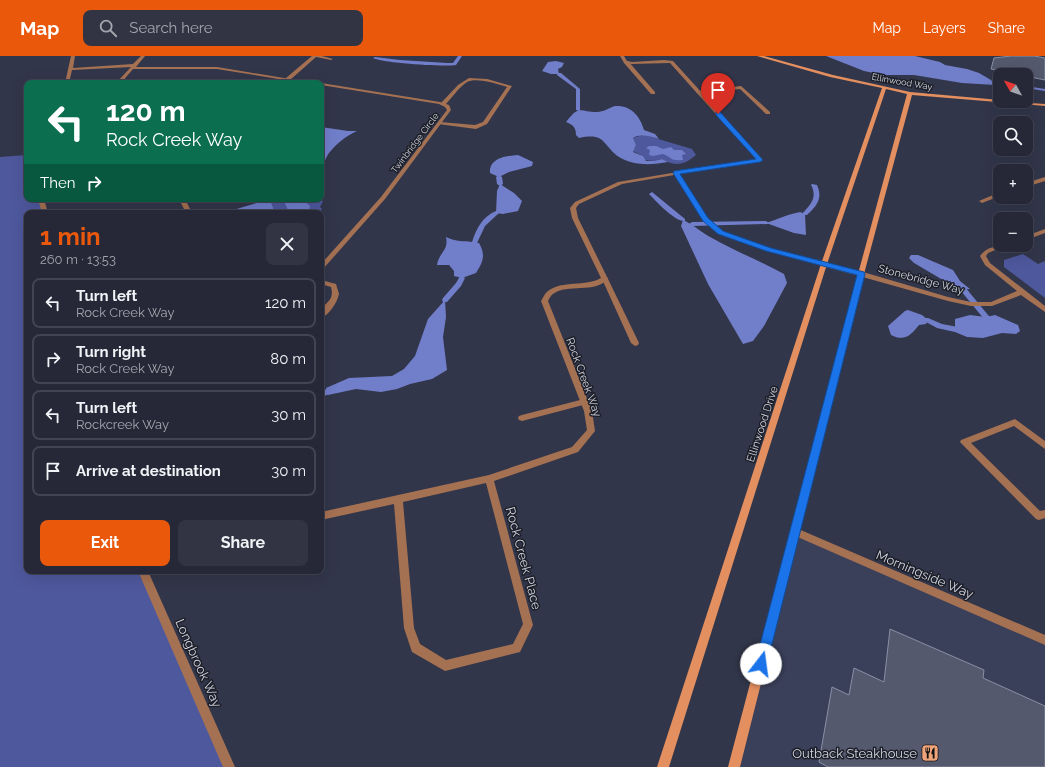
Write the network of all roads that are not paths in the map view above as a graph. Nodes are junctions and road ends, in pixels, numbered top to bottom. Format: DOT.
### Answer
graph roads {
  1 [pos="73,56"];
  2 [pos="143,56"];
  3 [pos="622,56"];
  4 [pos="759,56"];
  5 [pos="331,59"];
  6 [pos="626,62"];
  7 [pos="133,66"];
  8 [pos="70,69"];
  9 [pos="288,79"];
  10 [pos="68,80"];
  11 [pos="121,80"];
  12 [pos="294,80"];
  13 [pos="324,84"];
  14 [pos="884,88"];
  15 [pos="653,92"];
  16 [pos="698,92"];
  17 [pos="910,93"];
  18 [pos="443,104"];
  19 [pos="1045,105"];
  20 [pos="768,113"];
  21 [pos="440,123"];
  22 [pos="676,173"];
  23 [pos="1045,179"];
  24 [pos="1033,183"];
  25 [pos="993,196"];
  26 [pos="982,200"];
  27 [pos="1045,231"];
  28 [pos="1033,235"];
  29 [pos="993,249"];
  30 [pos="824,264"];
  31 [pos="324,265"];
  32 [pos="861,274"];
  33 [pos="605,279"];
  34 [pos="324,283"];
  35 [pos="1022,292"];
  36 [pos="1045,310"];
  37 [pos="324,312"];
  38 [pos="635,343"];
  39 [pos="584,402"];
  40 [pos="522,418"];
  41 [pos="1045,446"];
  42 [pos="489,479"];
  43 [pos="398,500"];
  44 [pos="1045,514"];
  45 [pos="324,515"];
  46 [pos="796,532"];
  47 [pos="144,574"];
  48 [pos="1045,640"];
  49 [pos="229,767"];
  50 [pos="664,767"];
  51 [pos="734,767"];
  1 -- 8 [label="street"];
  2 -- 7 [label="street"];
  3 -- 6 [label="street"];
  4 -- 14 [label="street, Ellinwood Way"];
  5 -- 9 [label="street"];
  6 -- 15 [label="street"];
  6 -- 16 [label="street"];
  7 -- 8 [label="street"];
  7 -- 9 [label="street"];
  7 -- 11 [label="street"];
  8 -- 10 [label="street"];
  9 -- 12 [label="street"];
  13 -- 18 [label="street, Twinbridge Circle"];
  14 -- 17 [label="street, Ellinwood Way"];
  14 -- 30 [label="street, Ellinwood Drive"];
  16 -- 20 [label="street"];
  16 -- 22 [label="street"];
  17 -- 19 [label="street, Ellinwood Way"];
  17 -- 32 [label="street"];
  18 -- 21 [label="street, Twinbridge Circle"];
  18 -- 21 [label="street"];
  21 -- 31 [label="street, Twinbridge Circle"];
  22 -- 30 [label="street"];
  22 -- 33 [label="street"];
  23 -- 24 [label="street"];
  25 -- 26 [label="street"];
  27 -- 28 [label="street"];
  29 -- 35 [label="street"];
  30 -- 32 [label="street"];
  30 -- 50 [label="street, Ellinwood Drive"];
  32 -- 35 [label="street, Stonebridge Way"];
  32 -- 46 [label="street"];
  33 -- 38 [label="street"];
  33 -- 39 [label="street, Rock Creek Way"];
  34 -- 37 [label="street"];
  35 -- 36 [label="street"];
  39 -- 40 [label="street"];
  39 -- 42 [label="street, Rock Creek Way"];
  41 -- 44 [label="street"];
  42 -- 43 [label="street, Rock Creek Way"];
  42 -- 43 [label="street, Rock Creek Place"];
  43 -- 45 [label="street, Rock Creek Way"];
  46 -- 48 [label="street, Morningside Way"];
  46 -- 51 [label="street"];
  47 -- 49 [label="street, Longbrook Way"];
}
